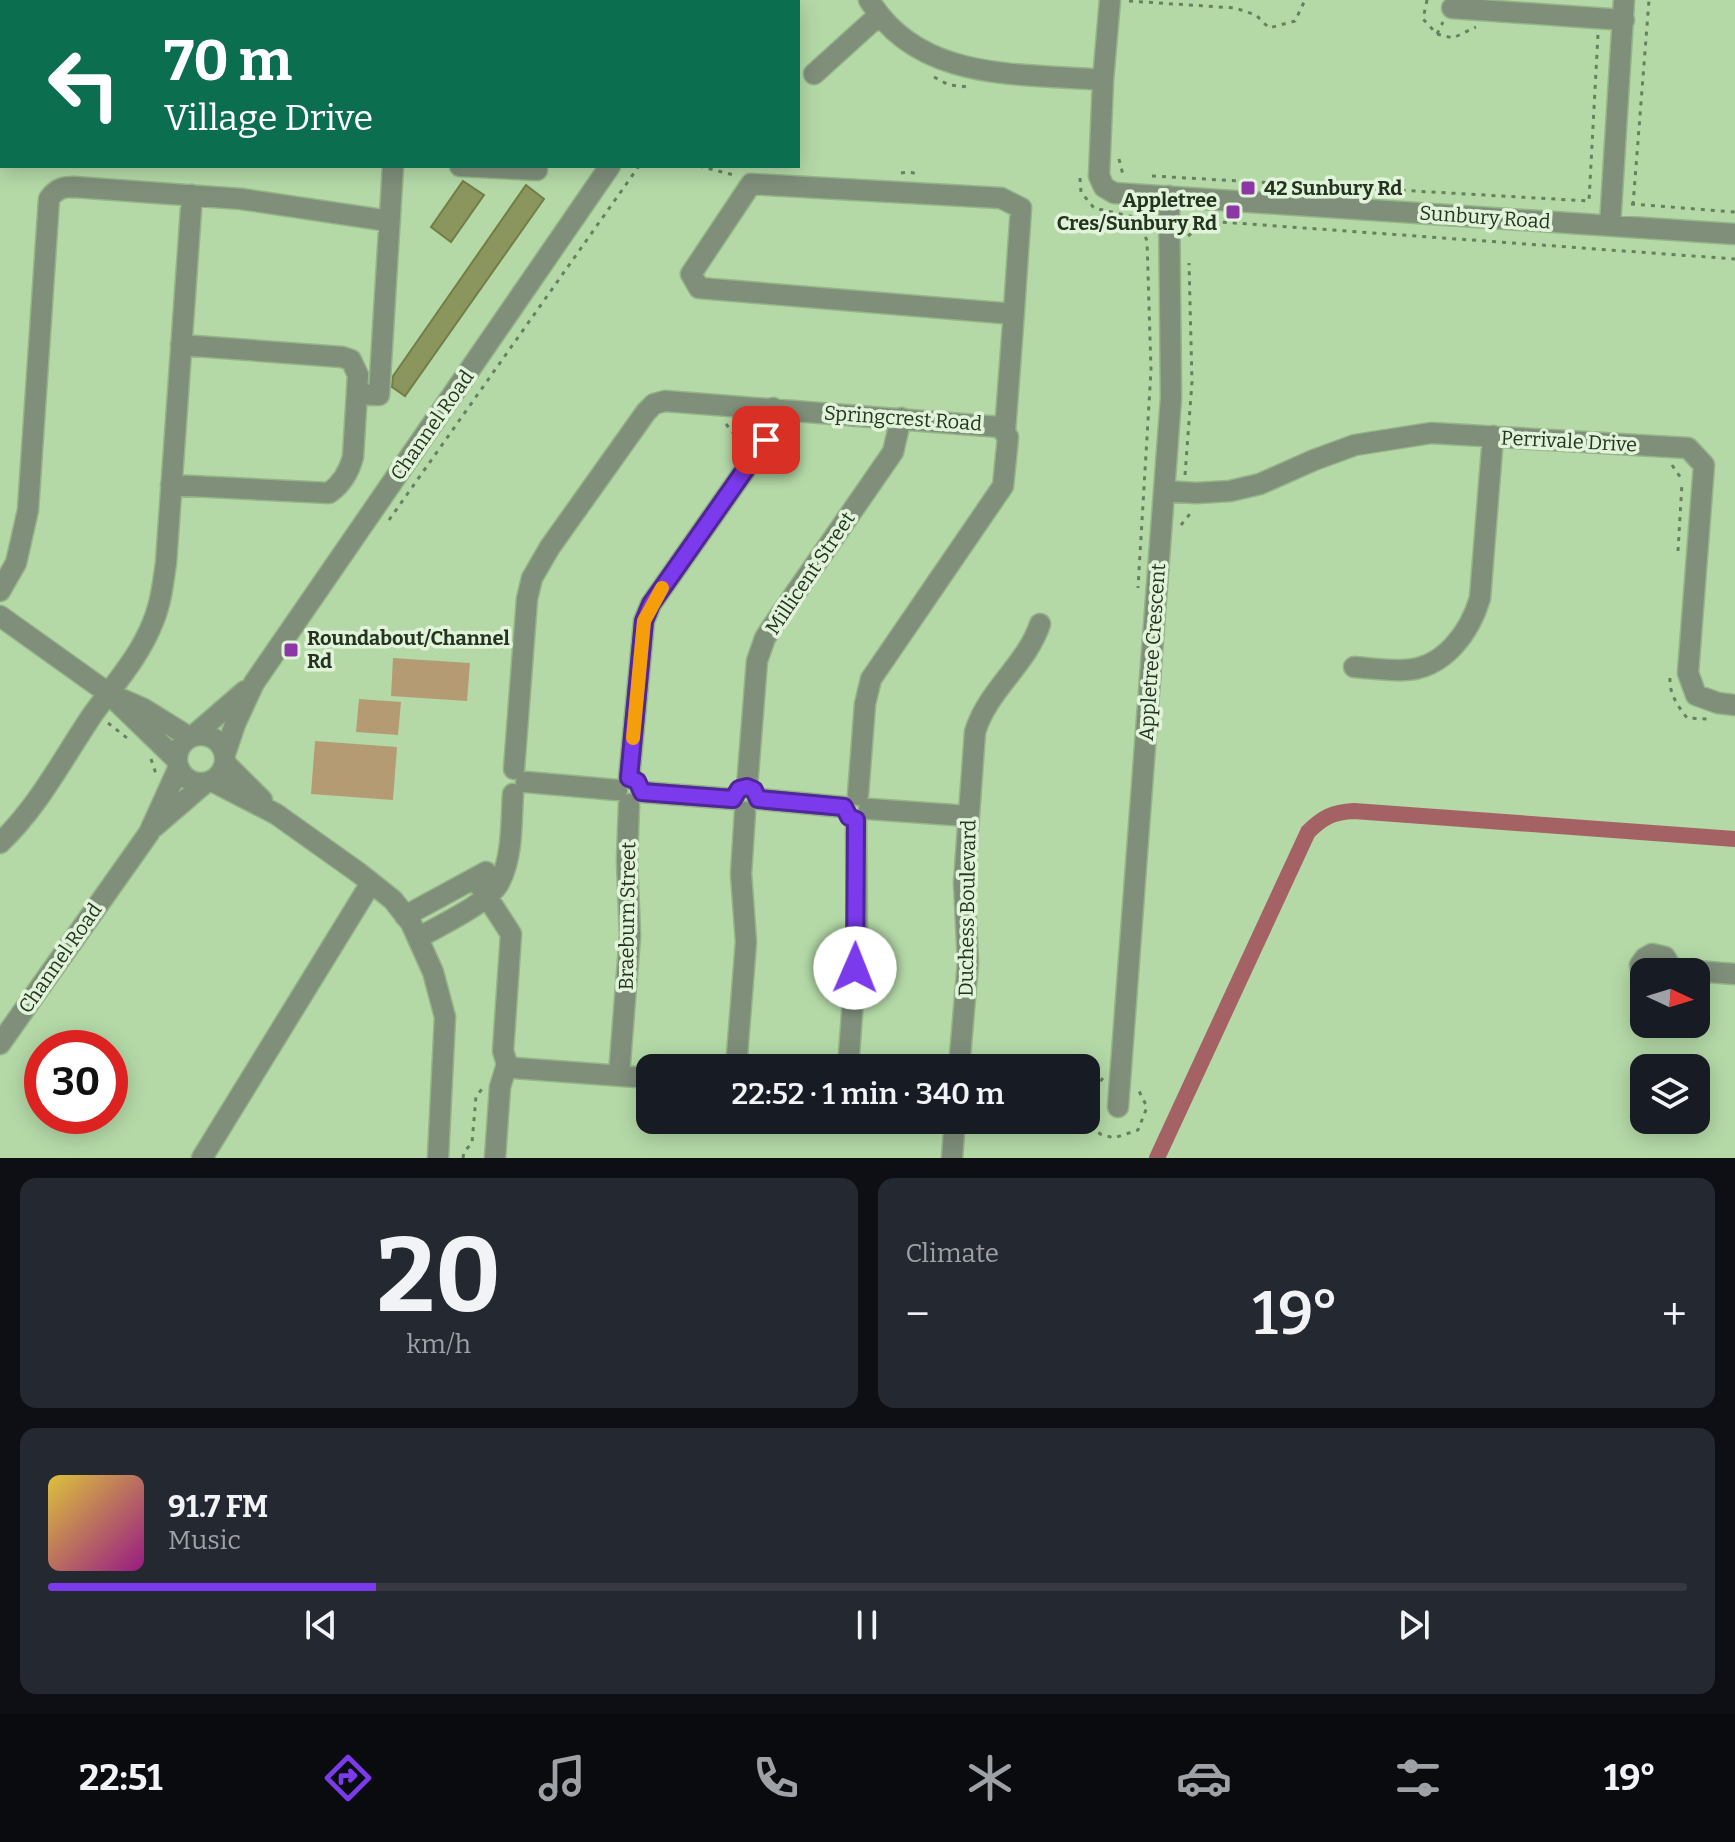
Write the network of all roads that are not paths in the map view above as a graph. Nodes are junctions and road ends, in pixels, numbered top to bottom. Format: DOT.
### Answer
graph roads {
  1 [pos="1117,1"];
  2 [pos="874,8"];
  3 [pos="1452,8"];
  4 [pos="1624,10"];
  5 [pos="814,74"];
  6 [pos="1103,80"];
  7 [pos="393,168"];
  8 [pos="498,168"];
  9 [pos="609,168"];
  10 [pos="537,170"];
  11 [pos="192,195"];
  12 [pos="1169,196"];
  13 [pos="389,221"];
  14 [pos="1610,225"];
  15 [pos="1735,234"];
  16 [pos="1014,314"];
  17 [pos="181,345"];
  18 [pos="357,394"];
  19 [pos="773,408"];
  20 [pos="901,418"];
  21 [pos="1005,431"];
  22 [pos="1493,436"];
  23 [pos="171,485"];
  24 [pos="1164,491"];
  25 [pos="0,591"];
  26 [pos="0,616"];
  27 [pos="1040,624"];
  28 [pos="1354,667"];
  29 [pos="254,683"];
  30 [pos="108,693"];
  31 [pos="1735,705"];
  32 [pos="191,736"];
  33 [pos="225,758"];
  34 [pos="177,764"];
  35 [pos="209,782"];
  36 [pos="518,782"];
  37 [pos="629,791"];
  38 [pos="746,799"];
  39 [pos="857,808"];
  40 [pos="276,814"];
  41 [pos="968,816"];
  42 [pos="149,833"];
  43 [pos="0,843"];
  44 [pos="507,858"];
  45 [pos="475,878"];
  46 [pos="371,883"];
  47 [pos="486,897"];
  48 [pos="405,916"];
  49 [pos="418,938"];
  50 [pos="1646,958"];
  51 [pos="1665,958"];
  52 [pos="1710,973"];
  53 [pos="1735,974"];
  54 [pos="0,1044"];
  55 [pos="737,1054"];
  56 [pos="849,1054"];
  57 [pos="960,1054"];
  58 [pos="507,1064"];
  59 [pos="619,1075"];
  60 [pos="636,1077"];
  61 [pos="1118,1107"];
  62 [pos="954,1134"];
  63 [pos="202,1158"];
  64 [pos="438,1158"];
  65 [pos="495,1158"];
  66 [pos="952,1158"];
  1 -- 6 [label="street"];
  2 -- 5 [label="street"];
  2 -- 6 [label="street"];
  3 -- 4 [label="street"];
  4 -- 14 [label="street"];
  6 -- 12 [label="street, Sunbury Road"];
  7 -- 13 [label="street"];
  8 -- 10 [label="street"];
  9 -- 29 [label="street, Channel Road"];
  11 -- 13 [label="street"];
  11 -- 17 [label="street"];
  11 -- 25 [label="street"];
  12 -- 14 [label="street, Sunbury Road"];
  12 -- 24 [label="street, Appletree Crescent"];
  13 -- 18 [label="street"];
  14 -- 15 [label="street, Sunbury Road"];
  16 -- 16 [label="street"];
  16 -- 21 [label="street"];
  17 -- 18 [label="street"];
  17 -- 23 [label="street"];
  18 -- 23 [label="street"];
  19 -- 20 [label="street, Springcrest Road"];
  19 -- 36 [label="street, Springcrest Road"];
  19 -- 37 [label="street, Braeburn Street"];
  20 -- 21 [label="street, Springcrest Road"];
  20 -- 38 [label="street, Millicent Street"];
  21 -- 39 [label="street, Springcrest Road"];
  22 -- 24 [label="street, Perrivale Drive"];
  22 -- 28 [label="street"];
  22 -- 31 [label="street, Perrivale Drive"];
  23 -- 30 [label="street"];
  24 -- 61 [label="street, Appletree Crescent"];
  26 -- 30 [label="street"];
  27 -- 41 [label="street, Duchess Boulevard"];
  29 -- 32 [label="street, Channel Road"];
  29 -- 33 [label="street, Channel Road"];
  30 -- 32 [label="street"];
  30 -- 34 [label="street"];
  30 -- 43 [label="street"];
  32 -- 33 [label="street"];
  32 -- 34 [label="street"];
  33 -- 35 [label="street"];
  33 -- 40 [label="street"];
  34 -- 35 [label="street"];
  34 -- 42 [label="street, Channel Road"];
  35 -- 40 [label="street"];
  35 -- 42 [label="street, Channel Road"];
  36 -- 37 [label="street"];
  36 -- 44 [label="street, Springcrest Road"];
  37 -- 38 [label="street"];
  37 -- 59 [label="street, Braeburn Street"];
  38 -- 39 [label="street"];
  38 -- 55 [label="street, Millicent Street"];
  39 -- 41 [label="street"];
  39 -- 56 [label="street, Springcrest Road"];
  40 -- 46 [label="street"];
  41 -- 57 [label="street, Duchess Boulevard"];
  42 -- 54 [label="street, Channel Road"];
  44 -- 45 [label="street"];
  44 -- 47 [label="street, Springcrest Road"];
  45 -- 47 [label="street"];
  45 -- 48 [label="street"];
  46 -- 48 [label="street"];
  46 -- 63 [label="street"];
  47 -- 49 [label="street, Springcrest Road"];
  47 -- 58 [label="street"];
  48 -- 49 [label="street"];
  49 -- 64 [label="street"];
  50 -- 51 [label="street"];
  52 -- 53 [label="street"];
  58 -- 59 [label="street"];
  58 -- 65 [label="street"];
  59 -- 60 [label="street"];
  62 -- 66 [label="street"];
}
